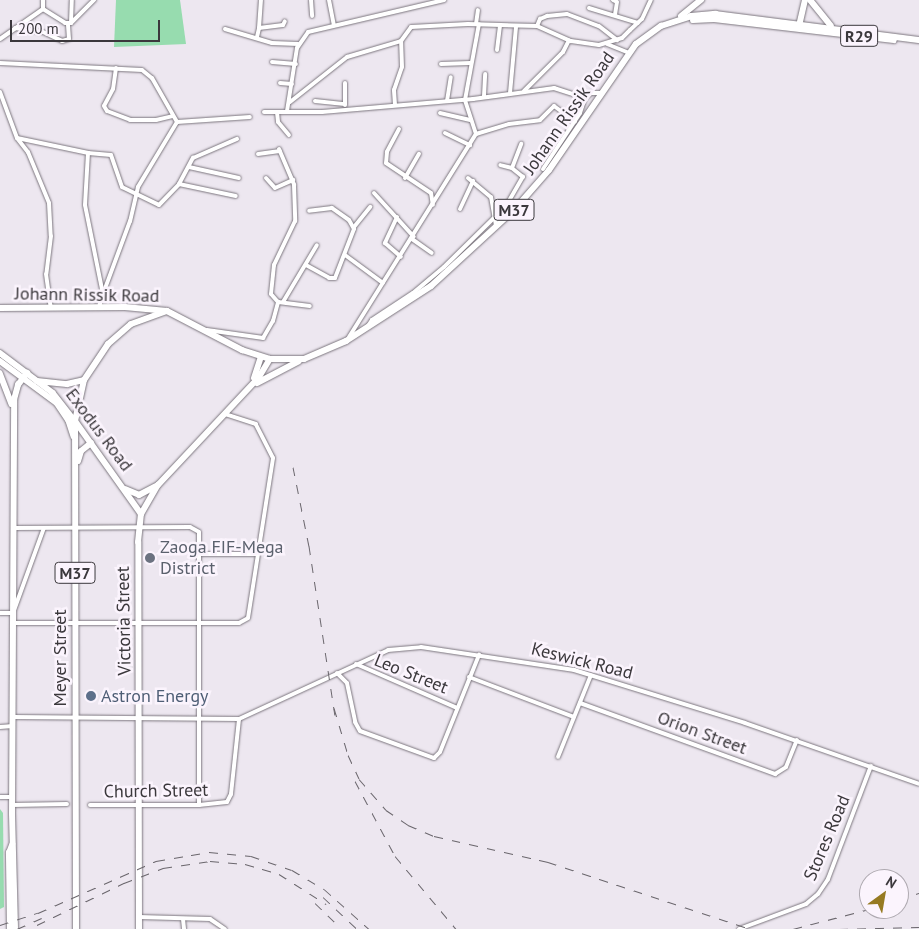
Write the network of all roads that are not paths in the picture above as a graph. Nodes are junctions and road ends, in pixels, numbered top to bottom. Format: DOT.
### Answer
graph roads {
  1 [pos="44,0"];
  2 [pos="72,0"];
  3 [pos="94,0"];
  4 [pos="261,0"];
  5 [pos="311,0"];
  6 [pos="329,0"];
  7 [pos="444,0"];
  8 [pos="613,0"];
  9 [pos="651,0"];
  10 [pos="701,0"];
  11 [pos="805,0"];
  12 [pos="810,0"];
  13 [pos="589,8"];
  14 [pos="43,9"];
  15 [pos="478,10"];
  16 [pos="615,14"];
  17 [pos="312,16"];
  18 [pos="285,21"];
  19 [pos="671,22"];
  20 [pos="70,23"];
  21 [pos="638,23"];
  22 [pos="477,24"];
  23 [pos="334,25"];
  24 [pos="500,26"];
  25 [pos="537,26"];
  26 [pos="799,26"];
  27 [pos="516,27"];
  28 [pos="831,27"];
  29 [pos="15,28"];
  30 [pos="259,28"];
  31 [pos="225,29"];
  32 [pos="257,37"];
  33 [pos="0,39"];
  34 [pos="569,40"];
  35 [pos="617,40"];
  36 [pos="401,41"];
  37 [pos="919,42"];
  38 [pos="298,44"];
  39 [pos="607,44"];
  40 [pos="497,50"];
  41 [pos="630,53"];
  42 [pos="272,62"];
  43 [pos="0,63"];
  44 [pos="470,63"];
  45 [pos="296,64"];
  46 [pos="441,64"];
  47 [pos="116,68"];
  48 [pos="485,74"];
  49 [pos="451,77"];
  50 [pos="345,82"];
  51 [pos="280,83"];
  52 [pos="292,84"];
  53 [pos="524,91"];
  54 [pos="0,92"];
  55 [pos="510,93"];
  56 [pos="600,93"];
  57 [pos="484,96"];
  58 [pos="585,98"];
  59 [pos="465,100"];
  60 [pos="315,101"];
  61 [pos="447,101"];
  62 [pos="290,102"];
  63 [pos="345,104"];
  64 [pos="394,105"];
  65 [pos="345,110"];
  66 [pos="288,111"];
  67 [pos="264,112"];
  68 [pos="277,112"];
  69 [pos="440,113"];
  70 [pos="173,116"];
  71 [pos="250,117"];
  72 [pos="472,120"];
  73 [pos="575,121"];
  74 [pos="177,122"];
  75 [pos="399,129"];
  76 [pos="446,133"];
  77 [pos="476,134"];
  78 [pos="289,135"];
  79 [pos="17,138"];
  80 [pos="238,139"];
  81 [pos="521,144"];
  82 [pos="470,145"];
  83 [pos="88,153"];
  84 [pos="258,154"];
  85 [pos="419,154"];
  86 [pos="500,165"];
  87 [pos="189,167"];
  88 [pos="512,168"];
  89 [pos="542,169"];
  90 [pos="239,178"];
  91 [pos="266,178"];
  92 [pos="405,178"];
  93 [pos="468,178"];
  94 [pos="293,180"];
  95 [pos="473,181"];
  96 [pos="179,184"];
  97 [pos="374,193"];
  98 [pos="135,196"];
  99 [pos="236,196"];
  100 [pos="433,205"];
  101 [pos="370,207"];
  102 [pos="460,209"];
  103 [pos="309,211"];
  104 [pos="396,217"];
  105 [pos="494,217"];
  106 [pos="496,226"];
  107 [pos="354,227"];
  108 [pos="413,238"];
  109 [pos="317,245"];
  110 [pos="345,254"];
  111 [pos="432,254"];
  112 [pos="401,257"];
  113 [pos="306,265"];
  114 [pos="384,283"];
  115 [pos="103,294"];
  116 [pos="281,302"];
  117 [pos="310,306"];
  118 [pos="99,307"];
  119 [pos="0,308"];
  120 [pos="51,308"];
  121 [pos="167,311"];
  122 [pos="207,330"];
  123 [pos="366,330"];
  124 [pos="346,341"];
  125 [pos="0,353"];
  126 [pos="261,357"];
  127 [pos="270,359"];
  128 [pos="304,359"];
  129 [pos="0,362"];
  130 [pos="0,373"];
  131 [pos="25,375"];
  132 [pos="84,380"];
  133 [pos="37,381"];
  134 [pos="252,383"];
  135 [pos="247,390"];
  136 [pos="14,409"];
  137 [pos="225,414"];
  138 [pos="75,421"];
  139 [pos="75,440"];
  140 [pos="91,443"];
  141 [pos="75,472"];
  142 [pos="158,485"];
  143 [pos="124,488"];
  144 [pos="141,514"];
  145 [pos="13,528"];
  146 [pos="44,528"];
  147 [pos="139,528"];
  148 [pos="76,529"];
  149 [pos="199,554"];
  150 [pos="257,554"];
  151 [pos="0,613"];
  152 [pos="13,613"];
  153 [pos="13,622"];
  154 [pos="75,622"];
  155 [pos="138,622"];
  156 [pos="199,622"];
  157 [pos="479,654"];
  158 [pos="356,664"];
  159 [pos="337,673"];
  160 [pos="592,675"];
  161 [pos="469,677"];
  162 [pos="580,703"];
  163 [pos="457,708"];
  164 [pos="13,717"];
  165 [pos="574,717"];
  166 [pos="75,718"];
  167 [pos="140,718"];
  168 [pos="200,719"];
  169 [pos="240,719"];
  170 [pos="13,726"];
  171 [pos="0,727"];
  172 [pos="797,740"];
  173 [pos="558,757"];
  174 [pos="871,766"];
  175 [pos="919,784"];
  176 [pos="12,796"];
  177 [pos="0,797"];
  178 [pos="67,804"];
  179 [pos="12,805"];
  180 [pos="90,805"];
  181 [pos="138,805"];
  182 [pos="199,805"];
  183 [pos="12,845"];
  184 [pos="139,917"];
  185 [pos="183,919"];
  186 [pos="10,929"];
  187 [pos="15,929"];
  188 [pos="76,929"];
  189 [pos="139,929"];
  190 [pos="184,929"];
  191 [pos="225,929"];
  192 [pos="739,929"];
  1 -- 14 [label="street"];
  2 -- 20 [label="street"];
  3 -- 20 [label="street"];
  4 -- 30 [label="street"];
  5 -- 17 [label="street"];
  6 -- 23 [label="street"];
  7 -- 23 [label="street"];
  8 -- 16 [label="street"];
  9 -- 21 [label="street"];
  10 -- 19 [label="main road"];
  11 -- 26 [label="main road"];
  12 -- 28 [label="main road"];
  13 -- 16 [label="street"];
  14 -- 20 [label="street"];
  14 -- 29 [label="street"];
  15 -- 22 [label="street"];
  16 -- 21 [label="street"];
  18 -- 30 [label="street"];
  19 -- 26 [label="main road, Johann Rissik Road / M37"];
  19 -- 41 [label="main road, Johann Rissik Road / M37"];
  20 -- 29 [label="street"];
  21 -- 35 [label="street"];
  22 -- 24 [label="street"];
  22 -- 36 [label="street"];
  22 -- 44 [label="street"];
  23 -- 38 [label="street"];
  24 -- 27 [label="street"];
  24 -- 40 [label="street"];
  25 -- 27 [label="street"];
  25 -- 34 [label="street"];
  25 -- 35 [label="street"];
  26 -- 28 [label="main road, R29"];
  26 -- 37 [label="main road, R29"];
  27 -- 55 [label="street"];
  28 -- 37 [label="main road, R29"];
  29 -- 33 [label="street"];
  30 -- 32 [label="street"];
  31 -- 32 [label="street"];
  32 -- 38 [label="street"];
  34 -- 39 [label="street"];
  34 -- 53 [label="street"];
  35 -- 39 [label="street"];
  36 -- 62 [label="street"];
  36 -- 64 [label="street"];
  38 -- 45 [label="street"];
  39 -- 41 [label="street"];
  41 -- 56 [label="main road, Johann Rissik Road / M37"];
  42 -- 45 [label="street"];
  43 -- 47 [label="street"];
  44 -- 46 [label="street"];
  44 -- 59 [label="street"];
  45 -- 52 [label="street"];
  47 -- 70 [label="street"];
  47 -- 70 [label="street"];
  48 -- 57 [label="street"];
  49 -- 61 [label="street"];
  50 -- 63 [label="street"];
  51 -- 52 [label="street"];
  52 -- 62 [label="street"];
  53 -- 55 [label="street"];
  53 -- 58 [label="street"];
  54 -- 79 [label="street"];
  55 -- 57 [label="street"];
  56 -- 58 [label="street"];
  56 -- 106 [label="main road, Johann Rissik Road / M37"];
  57 -- 59 [label="street"];
  58 -- 73 [label="street"];
  59 -- 61 [label="street"];
  59 -- 72 [label="street"];
  60 -- 63 [label="street"];
  61 -- 64 [label="street"];
  62 -- 66 [label="street"];
  63 -- 65 [label="street"];
  64 -- 65 [label="street"];
  65 -- 66 [label="street"];
  66 -- 68 [label="street"];
  67 -- 68 [label="street"];
  68 -- 78 [label="street"];
  69 -- 72 [label="street"];
  70 -- 74 [label="street"];
  71 -- 74 [label="street"];
  72 -- 77 [label="street"];
  73 -- 77 [label="street"];
  73 -- 89 [label="street"];
  74 -- 98 [label="street"];
  75 -- 92 [label="street"];
  76 -- 82 [label="street"];
  77 -- 82 [label="street"];
  79 -- 83 [label="street"];
  79 -- 120 [label="street"];
  80 -- 87 [label="street"];
  81 -- 88 [label="street"];
  82 -- 100 [label="street"];
  83 -- 98 [label="street"];
  83 -- 115 [label="street"];
  84 -- 94 [label="street"];
  85 -- 92 [label="street"];
  86 -- 88 [label="street"];
  87 -- 90 [label="street"];
  87 -- 96 [label="street"];
  88 -- 105 [label="street"];
  91 -- 94 [label="street"];
  92 -- 100 [label="street"];
  93 -- 95 [label="street"];
  94 -- 116 [label="street"];
  95 -- 102 [label="street"];
  95 -- 105 [label="street"];
  96 -- 98 [label="street"];
  96 -- 99 [label="street"];
  97 -- 104 [label="street"];
  98 -- 115 [label="street"];
  100 -- 108 [label="street"];
  101 -- 107 [label="street"];
  103 -- 107 [label="street"];
  104 -- 108 [label="street"];
  104 -- 112 [label="street"];
  105 -- 106 [label="street"];
  105 -- 123 [label="street"];
  106 -- 123 [label="main road, Johann Rissik Road / M37"];
  107 -- 110 [label="street"];
  108 -- 111 [label="street"];
  108 -- 112 [label="street"];
  109 -- 113 [label="street"];
  110 -- 113 [label="street"];
  110 -- 114 [label="street"];
  112 -- 114 [label="street"];
  113 -- 116 [label="street"];
  114 -- 124 [label="street"];
  115 -- 118 [label="street"];
  116 -- 117 [label="street"];
  116 -- 122 [label="street"];
  118 -- 120 [label="street, Johann Rissik Road"];
  118 -- 121 [label="street, Johann Rissik Road"];
  119 -- 120 [label="street, Johann Rissik Road"];
  121 -- 122 [label="main road, Johann Rissik Road / M37"];
  121 -- 132 [label="main road, Meyer Street / M37"];
  122 -- 126 [label="main road, Johann Rissik Road / M37"];
  123 -- 124 [label="main road, Johann Rissik Road / M37"];
  124 -- 128 [label="main road, Johann Rissik Road / M37"];
  125 -- 131 [label="street, Exodus Road"];
  126 -- 127 [label="main road, Johann Rissik Road / M37"];
  126 -- 134 [label="main road, Victoria Street"];
  127 -- 128 [label="main road, Johann Rissik Road / M37"];
  127 -- 134 [label="main road, Victoria Street"];
  128 -- 135 [label="main road"];
  129 -- 131 [label="street, Exodus Road"];
  130 -- 136 [label="street"];
  131 -- 133 [label="street, Exodus Road"];
  131 -- 136 [label="street"];
  131 -- 139 [label="street, Exodus Road"];
  132 -- 133 [label="main road"];
  132 -- 138 [label="main road, Meyer Street / M37"];
  133 -- 138 [label="street, Exodus Road"];
  134 -- 135 [label="main road, Victoria Street"];
  135 -- 137 [label="main road, Victoria Street"];
  136 -- 145 [label="street"];
  137 -- 142 [label="main road, Victoria Street"];
  137 -- 150 [label="street"];
  138 -- 139 [label="main road, Meyer Street / M37"];
  138 -- 140 [label="main road, Exodus Road"];
  139 -- 141 [label="main road, Meyer Street / M37"];
  140 -- 141 [label="main road"];
  140 -- 143 [label="main road, Exodus Road"];
  141 -- 148 [label="main road, Meyer Street / M37"];
  142 -- 143 [label="main road"];
  142 -- 144 [label="main road, Victoria Street"];
  143 -- 144 [label="main road, Exodus Road"];
  144 -- 147 [label="main road, Victoria Street"];
  145 -- 146 [label="street"];
  145 -- 152 [label="street"];
  146 -- 148 [label="street"];
  146 -- 152 [label="street"];
  147 -- 148 [label="street"];
  147 -- 149 [label="street"];
  147 -- 155 [label="main road, Victoria Street"];
  148 -- 154 [label="main road, Meyer Street / M37"];
  149 -- 150 [label="street"];
  149 -- 156 [label="street"];
  150 -- 156 [label="street"];
  151 -- 152 [label="street"];
  152 -- 153 [label="street"];
  153 -- 154 [label="street"];
  153 -- 164 [label="street"];
  154 -- 155 [label="street"];
  154 -- 166 [label="main road, Meyer Street / M37"];
  155 -- 156 [label="street"];
  155 -- 167 [label="main road, Victoria Street"];
  156 -- 168 [label="street"];
  157 -- 158 [label="street, Keswick Road"];
  157 -- 160 [label="street, Keswick Road"];
  157 -- 161 [label="street"];
  158 -- 159 [label="street, Keswick Road"];
  158 -- 163 [label="street, Leo Street"];
  159 -- 163 [label="street"];
  159 -- 169 [label="street, Keswick Road"];
  160 -- 162 [label="street"];
  160 -- 172 [label="street, Keswick Road"];
  161 -- 163 [label="street"];
  161 -- 165 [label="street"];
  162 -- 165 [label="street"];
  162 -- 172 [label="street, Orion Street"];
  164 -- 166 [label="street"];
  164 -- 170 [label="street"];
  165 -- 173 [label="street"];
  166 -- 167 [label="street"];
  166 -- 188 [label="main road, Meyer Street / M37"];
  167 -- 168 [label="street"];
  167 -- 181 [label="main road, Victoria Street"];
  168 -- 169 [label="street"];
  168 -- 182 [label="street"];
  169 -- 182 [label="street, Church Street"];
  170 -- 171 [label="street"];
  170 -- 176 [label="street"];
  172 -- 174 [label="street, Keswick Road"];
  174 -- 175 [label="street, Keswick Road"];
  174 -- 192 [label="street, Stores Road"];
  176 -- 177 [label="street"];
  176 -- 179 [label="street"];
  178 -- 179 [label="street"];
  179 -- 183 [label="street"];
  180 -- 181 [label="street, Church Street"];
  181 -- 182 [label="street, Church Street"];
  181 -- 184 [label="main road, Victoria Street"];
  183 -- 186 [label="street"];
  183 -- 187 [label="street"];
  184 -- 185 [label="street"];
  184 -- 189 [label="main road, Victoria Street"];
  185 -- 190 [label="street"];
  185 -- 191 [label="street"];
}
